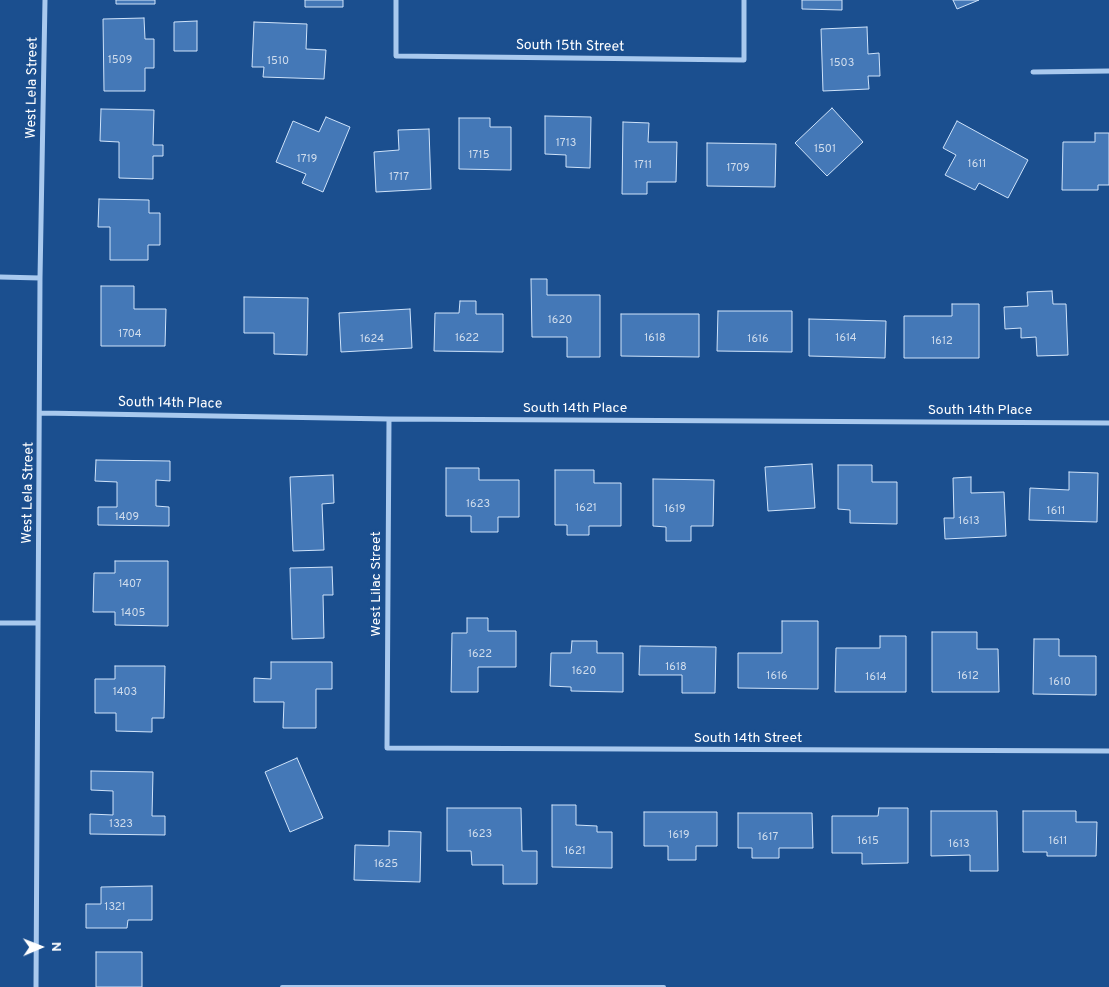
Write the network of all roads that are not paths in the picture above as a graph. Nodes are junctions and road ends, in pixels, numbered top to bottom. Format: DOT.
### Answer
graph roads {
  1 [pos="45,0"];
  2 [pos="396,0"];
  3 [pos="744,0"];
  4 [pos="1109,71"];
  5 [pos="1033,72"];
  6 [pos="0,277"];
  7 [pos="40,278"];
  8 [pos="41,413"];
  9 [pos="389,419"];
  10 [pos="1109,422"];
  11 [pos="0,623"];
  12 [pos="38,623"];
  13 [pos="388,748"];
  14 [pos="1109,751"];
  15 [pos="36,987"];
  16 [pos="282,987"];
  17 [pos="664,987"];
  1 -- 7 [label="street, West Lela Street"];
  2 -- 3 [label="street, South 15th Street"];
  4 -- 5 [label="street"];
  6 -- 7 [label="street"];
  7 -- 8 [label="street, West Lela Street"];
  8 -- 9 [label="street, South 14th Place"];
  8 -- 12 [label="street, West Lela Street"];
  9 -- 10 [label="street, South 14th Place"];
  9 -- 13 [label="street, West Lilac Street"];
  11 -- 12 [label="street"];
  12 -- 15 [label="street, West Lela Street"];
  13 -- 14 [label="street, South 14th Street"];
  16 -- 17 [label="lane"];
}
